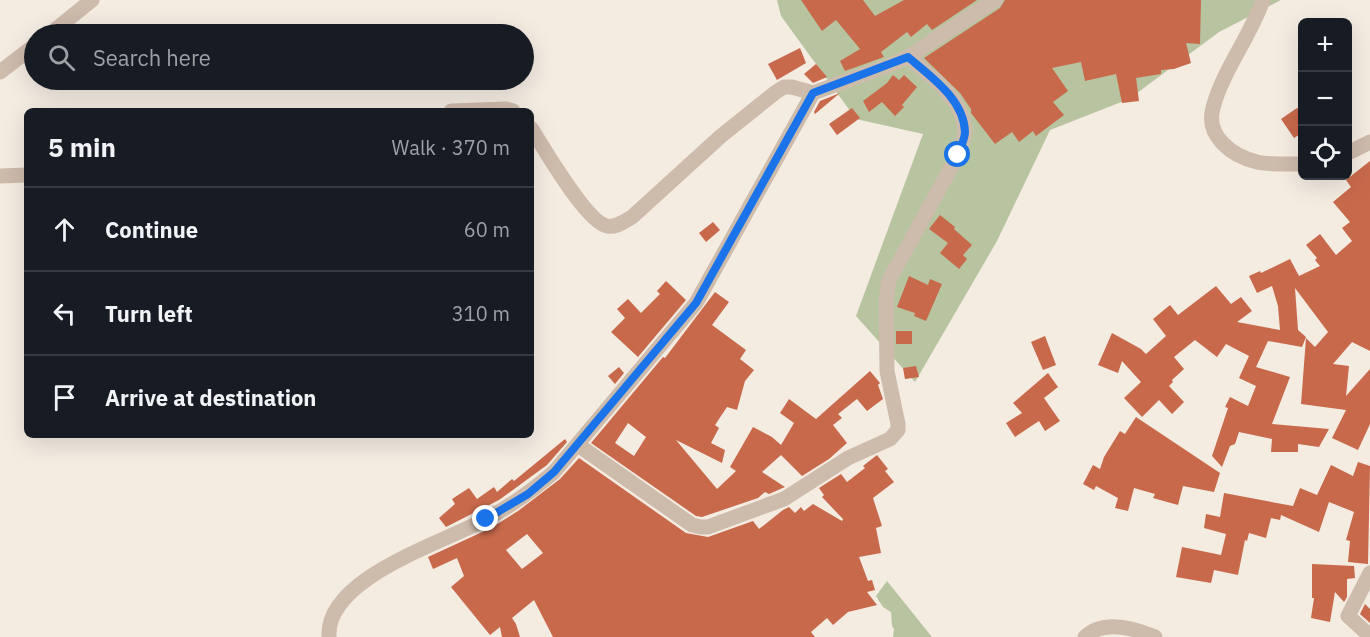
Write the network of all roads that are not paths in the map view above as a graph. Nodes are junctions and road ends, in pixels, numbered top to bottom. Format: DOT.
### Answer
graph roads {
  1 [pos="92,0"];
  2 [pos="995,0"];
  3 [pos="1263,0"];
  4 [pos="62,24"];
  5 [pos="24,54"];
  6 [pos="908,57"];
  7 [pos="0,72"];
  8 [pos="813,93"];
  9 [pos="534,133"];
  10 [pos="1370,142"];
  11 [pos="1352,151"];
  12 [pos="1298,164"];
  13 [pos="24,175"];
  14 [pos="0,176"];
  15 [pos="578,445"];
  16 [pos="1370,573"];
  17 [pos="1370,636"];
  18 [pos="329,637"];
  19 [pos="1084,637"];
  20 [pos="1155,637"];
  1 -- 4 [label="street"];
  2 -- 6 [label="street"];
  3 -- 12 [label="street"];
  5 -- 7 [label="street"];
  6 -- 8 [label="street"];
  6 -- 15 [label="street"];
  8 -- 9 [label="street"];
  8 -- 15 [label="street"];
  10 -- 11 [label="street"];
  13 -- 14 [label="street"];
  15 -- 18 [label="street"];
  16 -- 17 [label="street"];
  19 -- 20 [label="street"];
}
